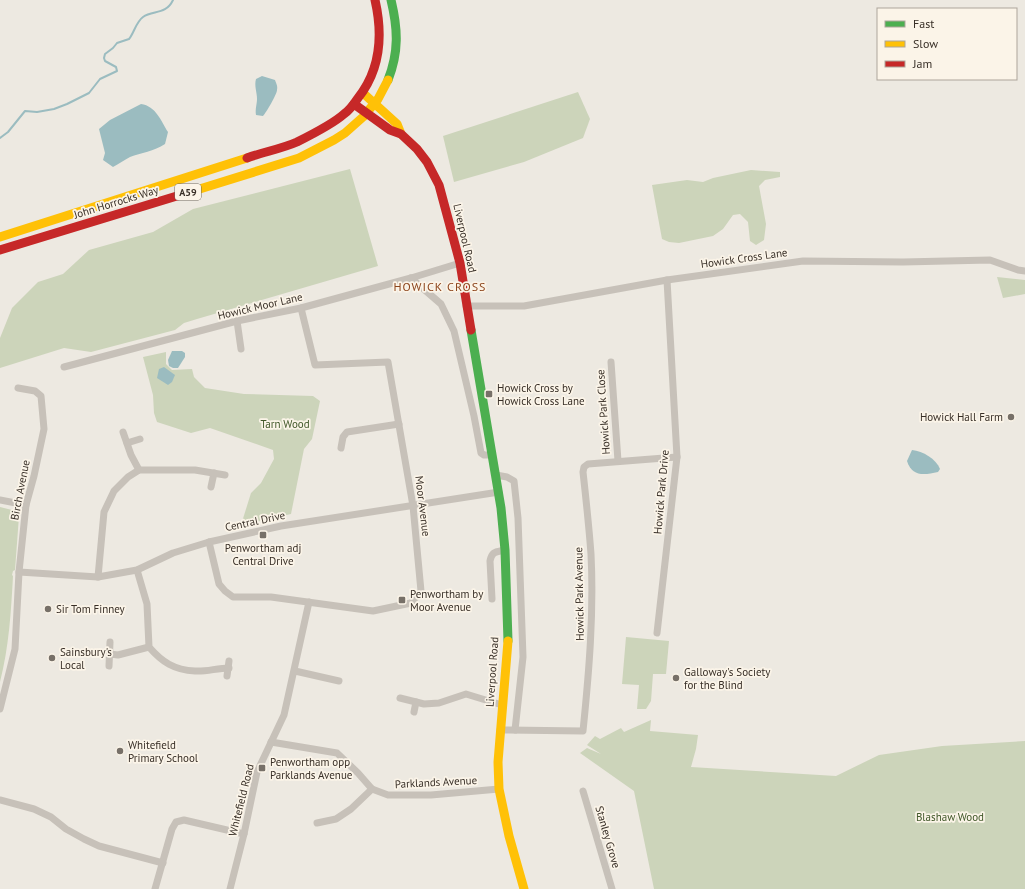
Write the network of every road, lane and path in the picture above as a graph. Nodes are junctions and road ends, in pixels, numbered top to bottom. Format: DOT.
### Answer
graph roads {
  1 [pos="375,0"];
  2 [pos="391,0"];
  3 [pos="363,93"];
  4 [pos="354,104"];
  5 [pos="375,104"];
  6 [pos="367,114"];
  7 [pos="401,134"];
  8 [pos="0,237"];
  9 [pos="0,250"];
  10 [pos="460,263"];
  11 [pos="1025,272"];
  12 [pos="411,278"];
  13 [pos="666,280"];
  14 [pos="466,306"];
  15 [pos="301,308"];
  16 [pos="237,321"];
  17 [pos="241,349"];
  18 [pos="611,362"];
  19 [pos="64,367"];
  20 [pos="18,388"];
  21 [pos="399,424"];
  22 [pos="122,432"];
  23 [pos="140,439"];
  24 [pos="127,443"];
  25 [pos="341,448"];
  26 [pos="492,455"];
  27 [pos="677,457"];
  28 [pos="618,461"];
  29 [pos="139,470"];
  30 [pos="214,473"];
  31 [pos="224,475"];
  32 [pos="496,475"];
  33 [pos="211,487"];
  34 [pos="499,492"];
  35 [pos="0,500"];
  36 [pos="26,505"];
  37 [pos="412,506"];
  38 [pos="209,542"];
  39 [pos="505,550"];
  40 [pos="137,570"];
  41 [pos="19,572"];
  42 [pos="98,577"];
  43 [pos="492,598"];
  44 [pos="309,602"];
  45 [pos="657,633"];
  46 [pos="110,642"];
  47 [pos="149,647"];
  48 [pos="110,654"];
  49 [pos="230,661"];
  50 [pos="109,666"];
  51 [pos="229,668"];
  52 [pos="295,671"];
  53 [pos="227,676"];
  54 [pos="339,681"];
  55 [pos="400,698"];
  56 [pos="416,702"];
  57 [pos="502,705"];
  58 [pos="0,709"];
  59 [pos="414,712"];
  60 [pos="500,730"];
  61 [pos="515,730"];
  62 [pos="271,742"];
  63 [pos="372,789"];
  64 [pos="499,789"];
  65 [pos="584,791"];
  66 [pos="0,800"];
  67 [pos="317,823"];
  68 [pos="244,834"];
  69 [pos="163,863"];
  70 [pos="155,889"];
  71 [pos="232,889"];
  72 [pos="524,889"];
  73 [pos="612,889"];
  1 -- 3 [label="main road, A59"];
  2 -- 5 [label="main road, A59"];
  3 -- 4 [label="main road, A59"];
  3 -- 5 [label="main road, Liverpool Road"];
  4 -- 6 [label="main road, Liverpool Road"];
  4 -- 8 [label="main road, John Horrocks Way / A59"];
  5 -- 6 [label="main road, A59"];
  5 -- 7 [label="main road, Liverpool Road"];
  6 -- 7 [label="main road, Liverpool Road"];
  6 -- 9 [label="main road, John Horrocks Way / A59"];
  7 -- 10 [label="main road, Liverpool Road"];
  10 -- 12 [label="street, Howick Moor Lane"];
  10 -- 14 [label="main road, Liverpool Road"];
  11 -- 13 [label="street, Howick Cross Lane"];
  12 -- 15 [label="street, Howick Moor Lane"];
  12 -- 26 [label="street"];
  13 -- 14 [label="street, Howick Cross Lane"];
  13 -- 27 [label="street, Howick Park Drive"];
  14 -- 26 [label="main road, Liverpool Road"];
  15 -- 16 [label="street, Howick Moor Lane"];
  15 -- 21 [label="street, Moor Avenue"];
  16 -- 17 [label="street"];
  16 -- 19 [label="street, Howick Moor Lane"];
  18 -- 28 [label="street, Howick Park Close"];
  20 -- 36 [label="street, Birch Avenue"];
  21 -- 25 [label="street"];
  21 -- 37 [label="street, Moor Avenue"];
  22 -- 24 [label="street"];
  23 -- 24 [label="street"];
  24 -- 29 [label="street"];
  26 -- 32 [label="main road, Liverpool Road"];
  27 -- 28 [label="street, Howick Park Avenue"];
  27 -- 45 [label="street, Howick Park Drive"];
  28 -- 61 [label="street, Howick Park Avenue"];
  29 -- 30 [label="street"];
  29 -- 42 [label="street"];
  30 -- 31 [label="street"];
  30 -- 33 [label="street"];
  32 -- 34 [label="main road, Liverpool Road"];
  32 -- 61 [label="street"];
  34 -- 37 [label="street, Central Drive"];
  34 -- 39 [label="main road, Liverpool Road"];
  35 -- 36 [label="street"];
  36 -- 41 [label="street, Birch Avenue"];
  37 -- 38 [label="street, Central Drive"];
  37 -- 44 [label="street, Moor Avenue"];
  38 -- 40 [label="street, Central Drive"];
  38 -- 44 [label="street, Moor Avenue"];
  39 -- 43 [label="street"];
  39 -- 57 [label="main road, Liverpool Road"];
  40 -- 42 [label="street, Central Drive"];
  40 -- 47 [label="street"];
  41 -- 42 [label="street, Central Drive"];
  41 -- 58 [label="street, Birch Avenue"];
  44 -- 52 [label="street, Whitefield Road"];
  46 -- 48 [label="street"];
  47 -- 48 [label="street"];
  47 -- 51 [label="street"];
  48 -- 50 [label="street"];
  49 -- 51 [label="street"];
  51 -- 53 [label="street"];
  52 -- 54 [label="street"];
  52 -- 62 [label="street, Whitefield Road"];
  55 -- 56 [label="street"];
  56 -- 57 [label="street"];
  56 -- 59 [label="street"];
  57 -- 60 [label="main road, Liverpool Road"];
  60 -- 61 [label="street, Howick Park Avenue"];
  60 -- 64 [label="main road, Liverpool Road"];
  62 -- 63 [label="street"];
  62 -- 68 [label="street, Whitefield Road"];
  63 -- 64 [label="street, Parklands Avenue"];
  63 -- 67 [label="street"];
  64 -- 72 [label="main road, Liverpool Road"];
  65 -- 73 [label="street, Stanley Grove"];
  66 -- 69 [label="street"];
  68 -- 69 [label="street"];
  68 -- 71 [label="street, Whitefield Road"];
  69 -- 70 [label="street"];
}
